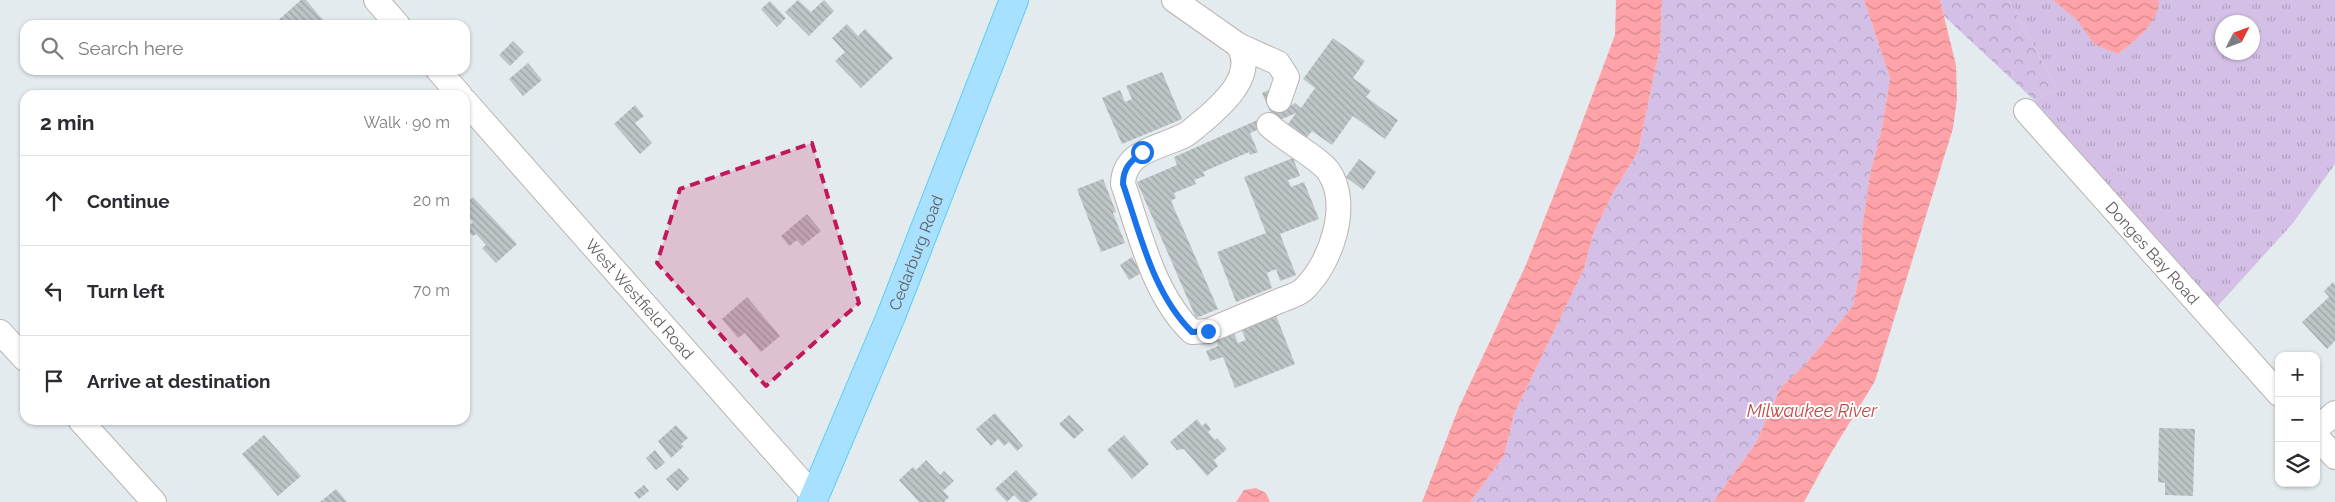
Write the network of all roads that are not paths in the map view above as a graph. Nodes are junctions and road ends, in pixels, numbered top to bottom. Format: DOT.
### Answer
graph roads {
  1 [pos="376,0"];
  2 [pos="1014,0"];
  3 [pos="1174,0"];
  4 [pos="394,20"];
  5 [pos="1238,45"];
  6 [pos="442,75"];
  7 [pos="456,90"];
  8 [pos="470,107"];
  9 [pos="2026,111"];
  10 [pos="0,332"];
  11 [pos="20,354"];
  12 [pos="2275,390"];
  13 [pos="2335,413"];
  14 [pos="85,425"];
  15 [pos="2320,426"];
  16 [pos="2320,440"];
  17 [pos="2335,457"];
  18 [pos="813,499"];
  19 [pos="154,502"];
  1 -- 4 [label="street"];
  2 -- 18 [label="main road, Cedarburg Road"];
  3 -- 5 [label="street"];
  5 -- 5 [label="street"];
  6 -- 7 [label="street"];
  8 -- 18 [label="street, West Westfield Road"];
  9 -- 12 [label="street, Donges Bay Road"];
  10 -- 11 [label="street"];
  13 -- 15 [label="street"];
  14 -- 19 [label="street"];
  16 -- 17 [label="street"];
}
